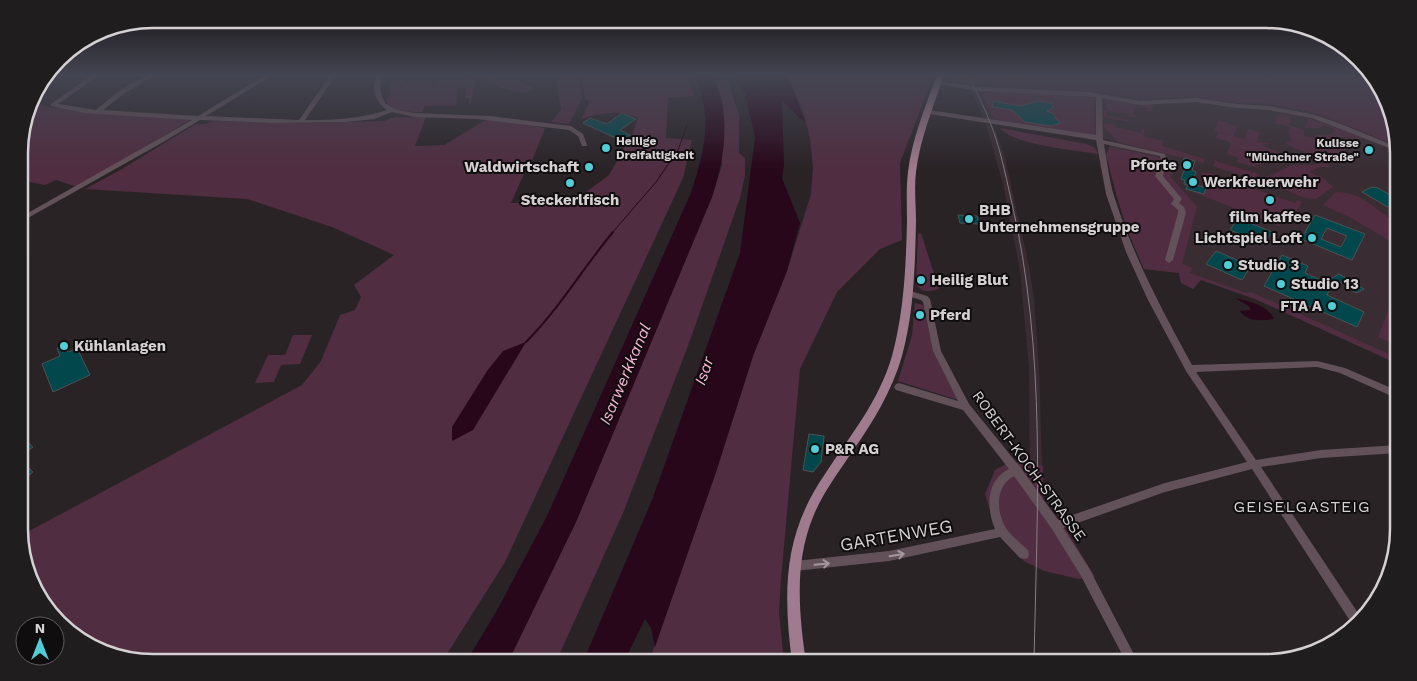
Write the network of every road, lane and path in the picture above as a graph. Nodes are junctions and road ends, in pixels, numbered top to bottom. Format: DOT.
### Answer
graph roads {
  1 [pos="55,106"];
  2 [pos="105,106"];
  3 [pos="220,106"];
  4 [pos="312,106"];
  5 [pos="385,106"];
  6 [pos="931,106"];
  7 [pos="1100,106"];
  8 [pos="1244,106"];
  9 [pos="392,110"];
  10 [pos="98,111"];
  11 [pos="928,114"];
  12 [pos="201,117"];
  13 [pos="302,120"];
  14 [pos="1015,126"];
  15 [pos="1101,141"];
  16 [pos="584,145"];
  17 [pos="1389,146"];
  18 [pos="1163,155"];
  19 [pos="28,216"];
  20 [pos="1170,260"];
  21 [pos="907,293"];
  22 [pos="1190,369"];
  23 [pos="899,387"];
  24 [pos="1390,391"];
  25 [pos="966,408"];
  26 [pos="1390,449"];
  27 [pos="1254,465"];
  28 [pos="1016,470"];
  29 [pos="1056,526"];
  30 [pos="1003,532"];
  31 [pos="1024,554"];
  32 [pos="794,566"];
  33 [pos="1354,616"];
  34 [pos="798,653"];
  35 [pos="1127,653"];
  1 -- 10 [label="street"];
  2 -- 10 [label="street"];
  3 -- 12 [label="street"];
  4 -- 13 [label="street"];
  5 -- 9 [label="street"];
  6 -- 11 [label="main road"];
  7 -- 15 [label="street"];
  8 -- 17 [label="street"];
  9 -- 13 [label="street"];
  9 -- 16 [label="street"];
  10 -- 12 [label="street"];
  11 -- 14 [label="street"];
  11 -- 21 [label="main road"];
  12 -- 13 [label="street"];
  12 -- 19 [label="street"];
  14 -- 15 [label="street"];
  14 -- 15 [label="street"];
  15 -- 18 [label="street"];
  15 -- 22 [label="street"];
  18 -- 20 [label="street"];
  21 -- 25 [label="street, ROBERT-KOCH-STRASSE"];
  21 -- 32 [label="main road"];
  22 -- 24 [label="street"];
  22 -- 27 [label="street"];
  23 -- 25 [label="street"];
  25 -- 28 [label="street, ROBERT-KOCH-STRASSE"];
  26 -- 27 [label="street"];
  27 -- 29 [label="street"];
  27 -- 33 [label="street"];
  28 -- 29 [label="street, ROBERT-KOCH-STRASSE"];
  28 -- 30 [label="street"];
  29 -- 35 [label="street, ROBERT-KOCH-STRASSE"];
  30 -- 31 [label="street"];
  32 -- 30 [label="street, GARTENWEG, one-way"];
  32 -- 34 [label="main road"];
}
